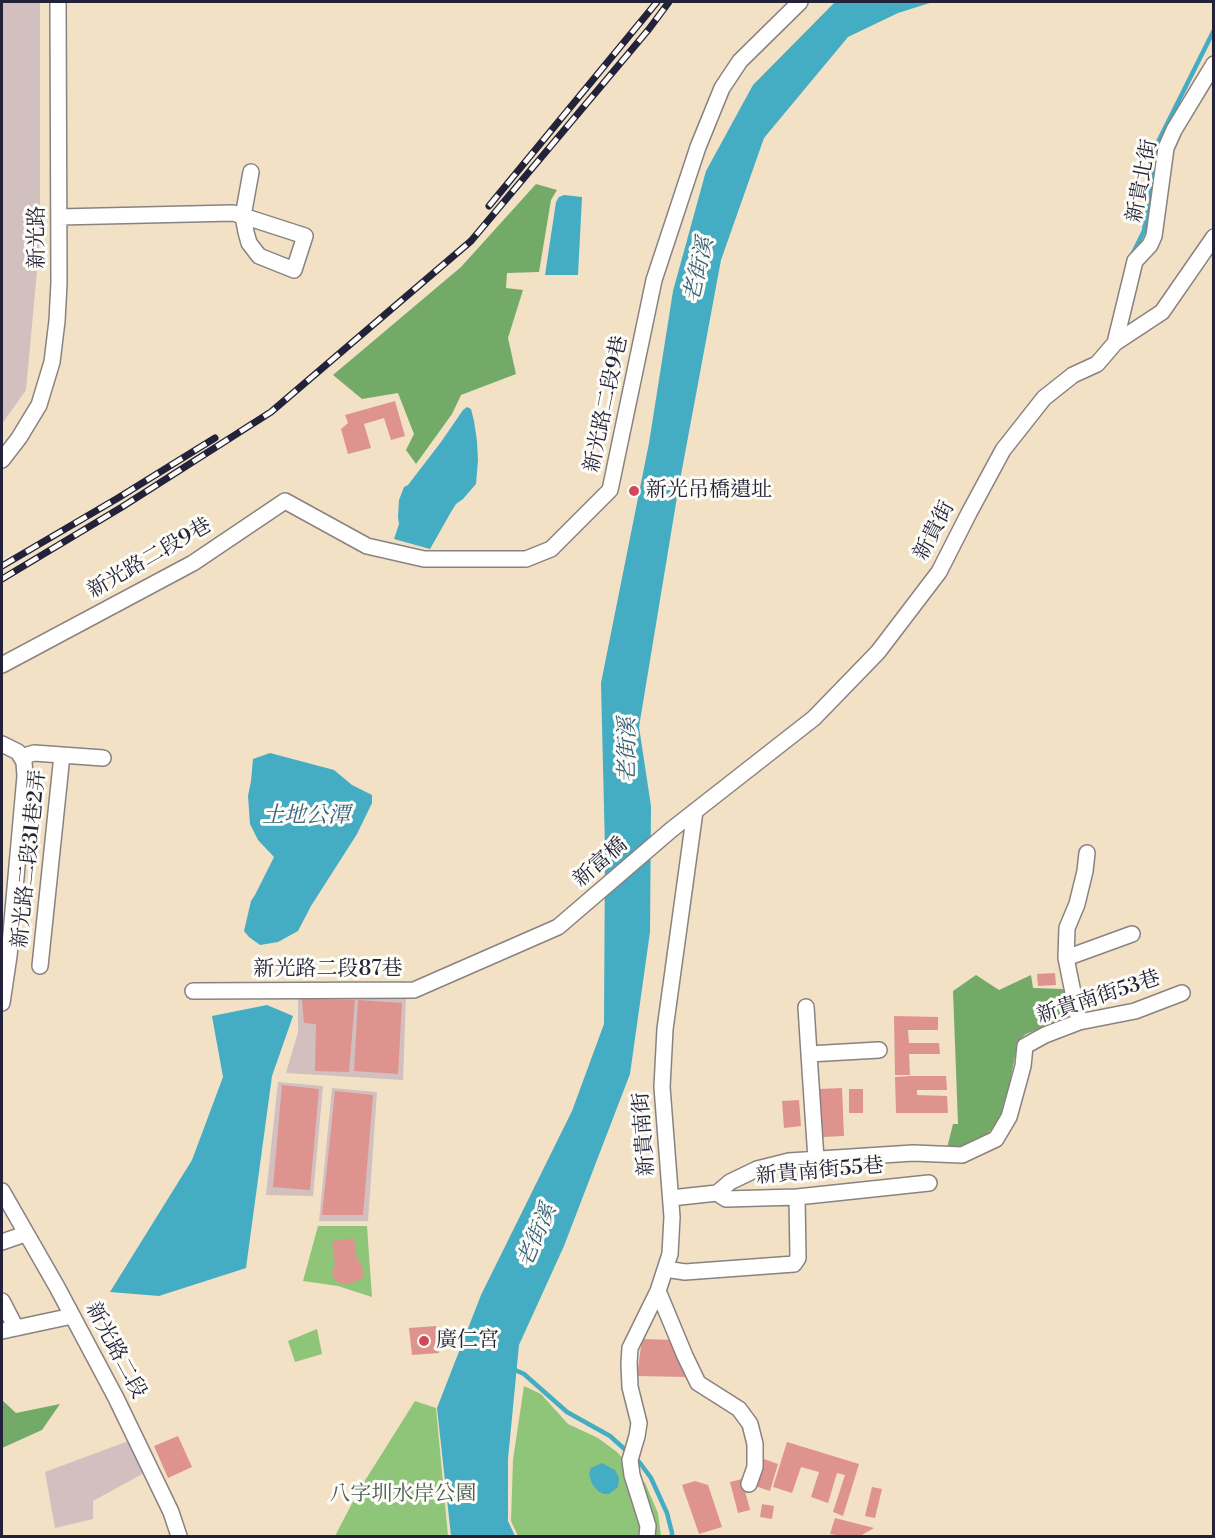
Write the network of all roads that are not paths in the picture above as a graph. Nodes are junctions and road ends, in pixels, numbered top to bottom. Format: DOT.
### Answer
graph roads {
  1 [pos="58,2"];
  2 [pos="800,2"];
  3 [pos="1214,64"];
  4 [pos="251,172"];
  5 [pos="59,217"];
  6 [pos="1214,237"];
  7 [pos="1115,344"];
  8 [pos="2,459"];
  9 [pos="2,664"];
  10 [pos="2,744"];
  11 [pos="62,755"];
  12 [pos="21,757"];
  13 [pos="103,758"];
  14 [pos="694,811"];
  15 [pos="671,830"];
  16 [pos="1087,853"];
  17 [pos="558,927"];
  18 [pos="1132,934"];
  19 [pos="1066,958"];
  20 [pos="40,966"];
  21 [pos="193,991"];
  22 [pos="1182,993"];
  23 [pos="2,1003"];
  24 [pos="806,1007"];
  25 [pos="1079,1022"];
  26 [pos="879,1050"];
  27 [pos="809,1054"];
  28 [pos="816,1159"];
  29 [pos="929,1183"];
  30 [pos="2,1191"];
  31 [pos="717,1193"];
  32 [pos="797,1197"];
  33 [pos="671,1198"];
  34 [pos="25,1234"];
  35 [pos="2,1242"];
  36 [pos="665,1269"];
  37 [pos="658,1291"];
  38 [pos="2,1301"];
  39 [pos="72,1316"];
  40 [pos="9,1329"];
  41 [pos="749,1484"];
  42 [pos="179,1536"];
  43 [pos="647,1536"];
  1 -- 5 [label="street, 新光路"];
  2 -- 9 [label="street, 新光路二段9巷"];
  3 -- 7 [label="street, 新貴北街"];
  4 -- 5 [label="street"];
  5 -- 8 [label="street, 新光路"];
  6 -- 7 [label="street, 新貴街"];
  7 -- 14 [label="street, 新貴街"];
  10 -- 12 [label="street"];
  11 -- 12 [label="street"];
  11 -- 13 [label="street"];
  11 -- 20 [label="street, 新光路二段31巷2弄"];
  12 -- 23 [label="street"];
  14 -- 15 [label="street, 新貴街"];
  14 -- 33 [label="street, 新貴南街"];
  15 -- 17 [label="street, 新富橋"];
  16 -- 19 [label="street"];
  17 -- 21 [label="street, 新光路二段87巷"];
  18 -- 19 [label="street"];
  19 -- 25 [label="street"];
  22 -- 25 [label="street, 新貴南街53巷"];
  24 -- 27 [label="street"];
  25 -- 28 [label="street, 新貴南街53巷"];
  26 -- 27 [label="street"];
  27 -- 28 [label="street"];
  28 -- 31 [label="street, 新貴南街53巷"];
  29 -- 32 [label="street, 新貴南街55巷"];
  30 -- 34 [label="street, 新光路二段"];
  31 -- 32 [label="street, 新貴南街55巷"];
  31 -- 33 [label="street, 新貴南街53巷"];
  32 -- 36 [label="street"];
  33 -- 36 [label="street, 新貴南街"];
  34 -- 35 [label="street"];
  34 -- 39 [label="street, 新光路二段"];
  36 -- 37 [label="street, 新貴南街"];
  37 -- 41 [label="street"];
  37 -- 43 [label="street, 新貴南街"];
  38 -- 40 [label="street"];
  39 -- 40 [label="street"];
  39 -- 42 [label="street, 新光路二段"];
}
